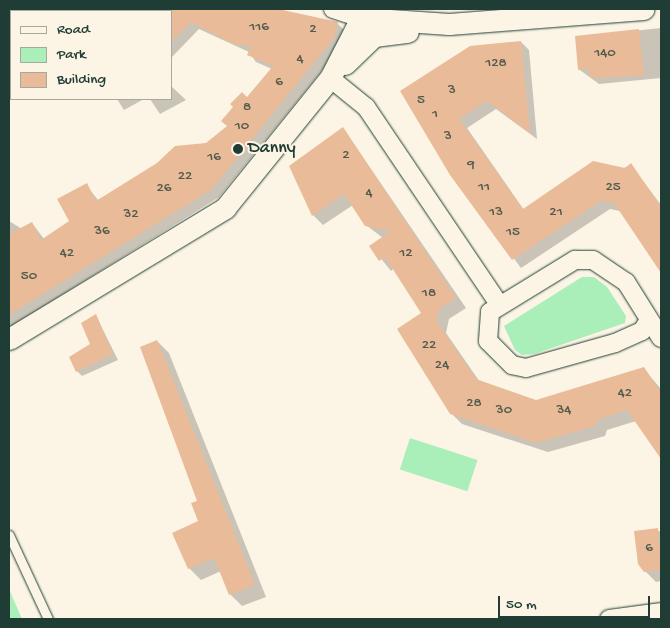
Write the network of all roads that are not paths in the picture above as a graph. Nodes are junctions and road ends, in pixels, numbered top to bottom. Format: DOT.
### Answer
graph roads {
  1 [pos="333,9"];
  2 [pos="644,9"];
  3 [pos="360,18"];
  4 [pos="449,24"];
  5 [pos="330,78"];
  6 [pos="499,304"];
  7 [pos="649,320"];
  8 [pos="661,338"];
  9 [pos="9,339"];
  10 [pos="9,535"];
  11 [pos="661,612"];
  12 [pos="48,619"];
  13 [pos="609,619"];
  1 -- 3 [label="street"];
  2 -- 4 [label="street"];
  3 -- 4 [label="street"];
  3 -- 5 [label="street"];
  4 -- 5 [label="street"];
  5 -- 6 [label="street"];
  5 -- 9 [label="street"];
  6 -- 7 [label="street"];
  6 -- 7 [label="street"];
  7 -- 8 [label="street"];
  10 -- 12 [label="lane"];
  11 -- 13 [label="street"];
}
